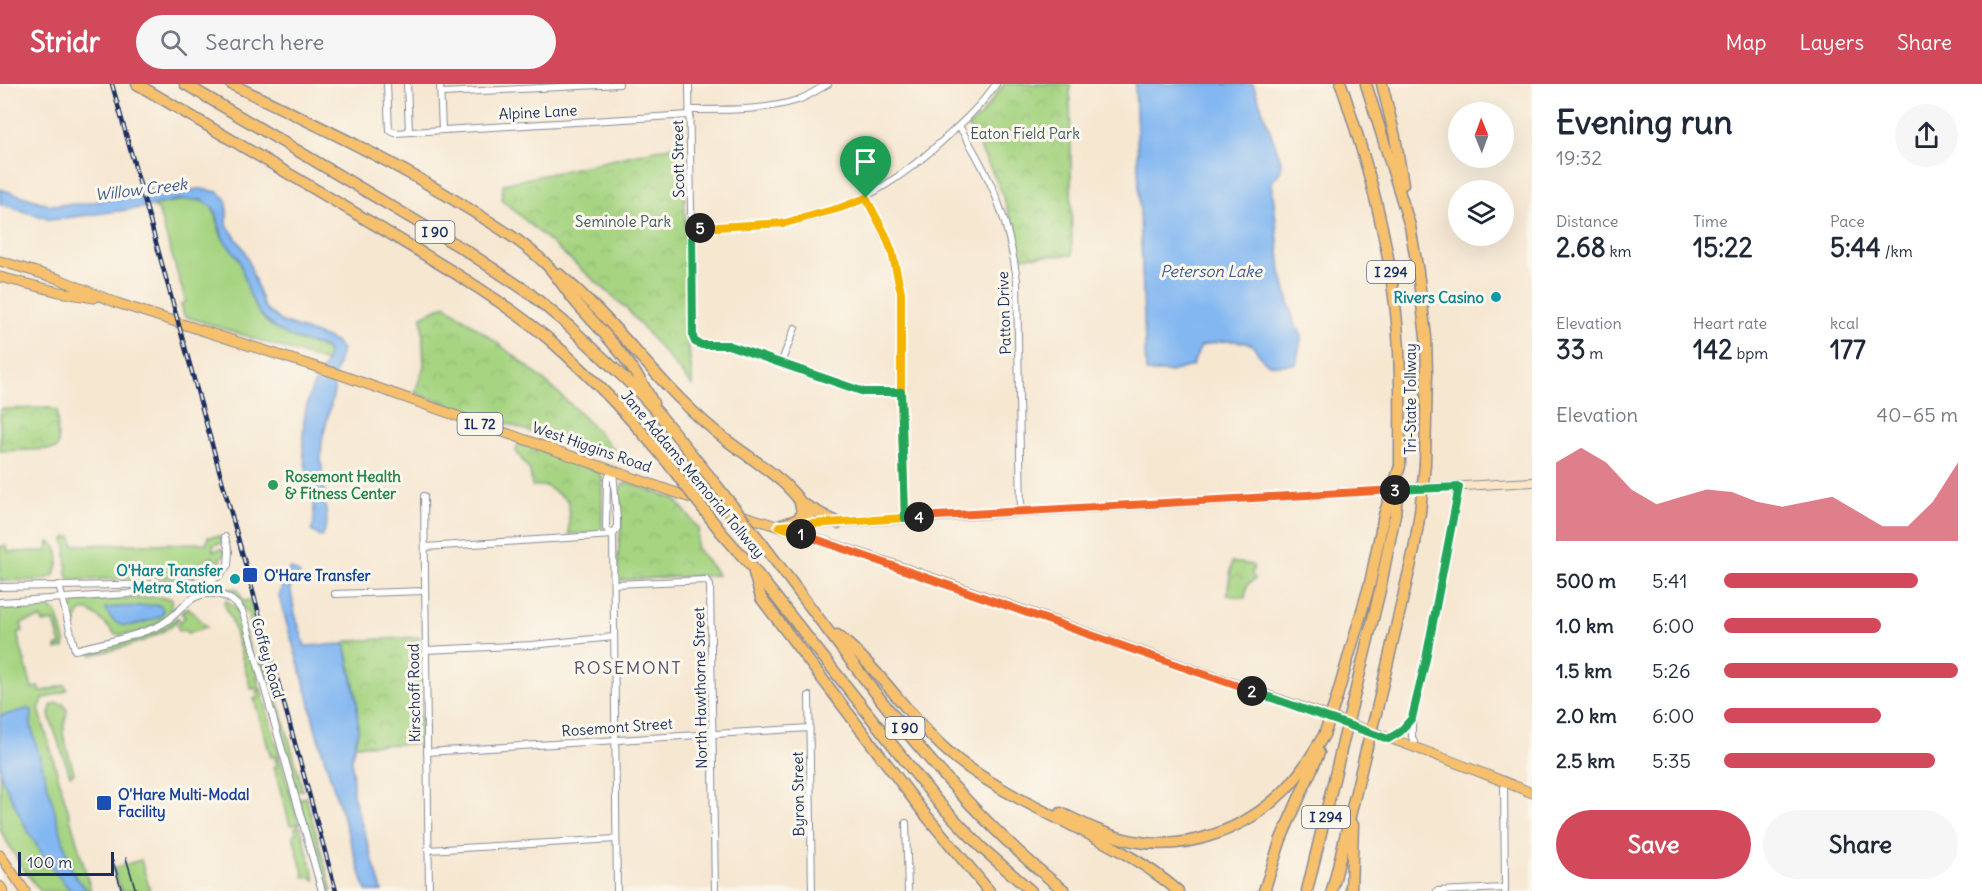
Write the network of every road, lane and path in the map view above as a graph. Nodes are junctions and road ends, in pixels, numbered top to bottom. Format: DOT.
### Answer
graph roads {
  1 [pos="137,84"];
  2 [pos="185,84"];
  3 [pos="231,84"];
  4 [pos="387,84"];
  5 [pos="407,84"];
  6 [pos="440,84"];
  7 [pos="619,84"];
  8 [pos="689,84"];
  9 [pos="828,84"];
  10 [pos="996,84"];
  11 [pos="1341,84"];
  12 [pos="1366,84"];
  13 [pos="1383,84"];
  14 [pos="441,93"];
  15 [pos="690,112"];
  16 [pos="959,126"];
  17 [pos="442,130"];
  18 [pos="409,132"];
  19 [pos="866,198"];
  20 [pos="1410,226"];
  21 [pos="692,229"];
  22 [pos="0,261"];
  23 [pos="547,264"];
  24 [pos="0,277"];
  25 [pos="117,303"];
  26 [pos="795,328"];
  27 [pos="781,363"];
  28 [pos="901,392"];
  29 [pos="659,414"];
  30 [pos="613,470"];
  31 [pos="1532,482"];
  32 [pos="1459,487"];
  33 [pos="424,496"];
  34 [pos="800,503"];
  35 [pos="1021,512"];
  36 [pos="1390,514"];
  37 [pos="905,518"];
  38 [pos="838,523"];
  39 [pos="812,525"];
  40 [pos="779,526"];
  41 [pos="612,535"];
  42 [pos="225,537"];
  43 [pos="816,538"];
  44 [pos="425,547"];
  45 [pos="752,567"];
  46 [pos="176,584"];
  47 [pos="614,584"];
  48 [pos="59,585"];
  49 [pos="0,587"];
  50 [pos="425,591"];
  51 [pos="335,594"];
  52 [pos="61,597"];
  53 [pos="0,602"];
  54 [pos="826,626"];
  55 [pos="614,637"];
  56 [pos="426,650"];
  57 [pos="809,696"];
  58 [pos="1412,718"];
  59 [pos="809,728"];
  60 [pos="712,734"];
  61 [pos="1324,735"];
  62 [pos="1388,739"];
  63 [pos="616,740"];
  64 [pos="1416,749"];
  65 [pos="427,752"];
  66 [pos="1504,782"];
  67 [pos="1007,792"];
  68 [pos="1532,793"];
  69 [pos="1352,812"];
  70 [pos="906,823"];
  71 [pos="616,839"];
  72 [pos="428,850"];
  73 [pos="0,855"];
  74 [pos="0,886"];
  75 [pos="1505,890"];
  76 [pos="3,891"];
  77 [pos="25,891"];
  78 [pos="321,891"];
  79 [pos="429,891"];
  80 [pos="617,891"];
  81 [pos="715,891"];
  82 [pos="812,891"];
  83 [pos="908,891"];
  84 [pos="989,891"];
  85 [pos="1030,891"];
  86 [pos="1065,891"];
  87 [pos="1178,891"];
  88 [pos="1264,891"];
  89 [pos="1307,891"];
  90 [pos="1332,891"];
  91 [pos="1351,891"];
  92 [pos="1437,891"];
  1 -- 45 [label="highway, Jane Addams Memorial Tollway / I 90, bridge"];
  2 -- 29 [label="highway, Jane Addams Memorial Tollway / I 90"];
  3 -- 23 [label="highway, Jane Addams Memorial Tollway / I 90"];
  4 -- 18 [label="street, Alpine Lane"];
  5 -- 18 [label="street"];
  6 -- 14 [label="street"];
  7 -- 14 [label="street"];
  8 -- 15 [label="street, Scott Street"];
  9 -- 15 [label="street, Alpine Lane"];
  10 -- 16 [label="street"];
  11 -- 36 [label="highway, Tri-State Tollway / I 294, bridge"];
  12 -- 20 [label="highway, Tri-State Tollway / I 294"];
  13 -- 20 [label="highway"];
  14 -- 17 [label="street"];
  15 -- 17 [label="street, Alpine Lane"];
  15 -- 21 [label="street, Scott Street"];
  16 -- 19 [label="street"];
  16 -- 35 [label="street, Patton Drive"];
  17 -- 18 [label="street, Alpine Lane"];
  19 -- 21 [label="street"];
  19 -- 28 [label="street"];
  20 -- 69 [label="highway, Tri-State Tollway / I 294, bridge"];
  21 -- 27 [label="street, Scott Street"];
  22 -- 25 [label="main road, West Higgins Road / IL 72"];
  23 -- 29 [label="highway, Jane Addams Memorial Tollway / I 90"];
  23 -- 34 [label="highway"];
  24 -- 25 [label="main road, West Higgins Road / IL 72"];
  25 -- 30 [label="main road, West Higgins Road / IL 72"];
  26 -- 27 [label="street"];
  27 -- 28 [label="street"];
  28 -- 37 [label="street"];
  29 -- 54 [label="highway, Jane Addams Memorial Tollway / I 90, bridge"];
  30 -- 40 [label="main road, West Higgins Road / IL 72"];
  30 -- 41 [label="street"];
  30 -- 41 [label="street"];
  31 -- 32 [label="main road"];
  32 -- 35 [label="main road"];
  32 -- 58 [label="street"];
  33 -- 44 [label="street, Kirschoff Road"];
  34 -- 38 [label="highway"];
  34 -- 39 [label="highway"];
  34 -- 40 [label="highway"];
  35 -- 37 [label="main road"];
  36 -- 61 [label="highway, bridge"];
  36 -- 89 [label="highway, Tri-State Tollway / I 294, bridge"];
  37 -- 38 [label="main road"];
  38 -- 39 [label="main road"];
  39 -- 40 [label="main road"];
  39 -- 43 [label="main road"];
  40 -- 43 [label="main road, West Higgins Road / IL 72"];
  41 -- 44 [label="street"];
  41 -- 47 [label="street"];
  42 -- 46 [label="street"];
  43 -- 62 [label="main road, West Higgins Road / IL 72"];
  44 -- 50 [label="street, Kirschoff Road"];
  45 -- 84 [label="highway"];
  45 -- 85 [label="highway, Jane Addams Memorial Tollway / I 90"];
  46 -- 48 [label="street"];
  46 -- 52 [label="street"];
  47 -- 55 [label="street"];
  47 -- 60 [label="street, North Hawthorne Street"];
  48 -- 49 [label="street"];
  48 -- 52 [label="street"];
  50 -- 51 [label="street"];
  50 -- 56 [label="street, Kirschoff Road"];
  52 -- 53 [label="street"];
  52 -- 78 [label="street, Coffey Road"];
  54 -- 67 [label="highway"];
  54 -- 86 [label="highway, Jane Addams Memorial Tollway / I 90"];
  55 -- 56 [label="street"];
  55 -- 63 [label="street"];
  56 -- 65 [label="street, Kirschoff Road"];
  57 -- 59 [label="street, Byron Street"];
  58 -- 62 [label="street"];
  58 -- 64 [label="street"];
  59 -- 60 [label="street, Rosemont Street"];
  59 -- 82 [label="street, Byron Street"];
  60 -- 63 [label="street, Rosemont Street"];
  60 -- 81 [label="street, North Hawthorne Street"];
  61 -- 67 [label="highway"];
  61 -- 88 [label="highway"];
  62 -- 64 [label="main road, West Higgins Road / IL 72"];
  63 -- 65 [label="street, Rosemont Street"];
  63 -- 71 [label="street"];
  64 -- 66 [label="main road, West Higgins Road / IL 72"];
  65 -- 72 [label="street, Kirschoff Road"];
  66 -- 68 [label="main road, West Higgins Road / IL 72"];
  66 -- 75 [label="street"];
  67 -- 87 [label="highway"];
  69 -- 90 [label="highway, Tri-State Tollway / I 294"];
  69 -- 91 [label="highway"];
  70 -- 83 [label="street"];
  71 -- 72 [label="street"];
  71 -- 80 [label="street"];
  72 -- 79 [label="street, Kirschoff Road"];
  73 -- 77 [label="main road"];
  74 -- 76 [label="main road"];
  75 -- 92 [label="street"];
}
